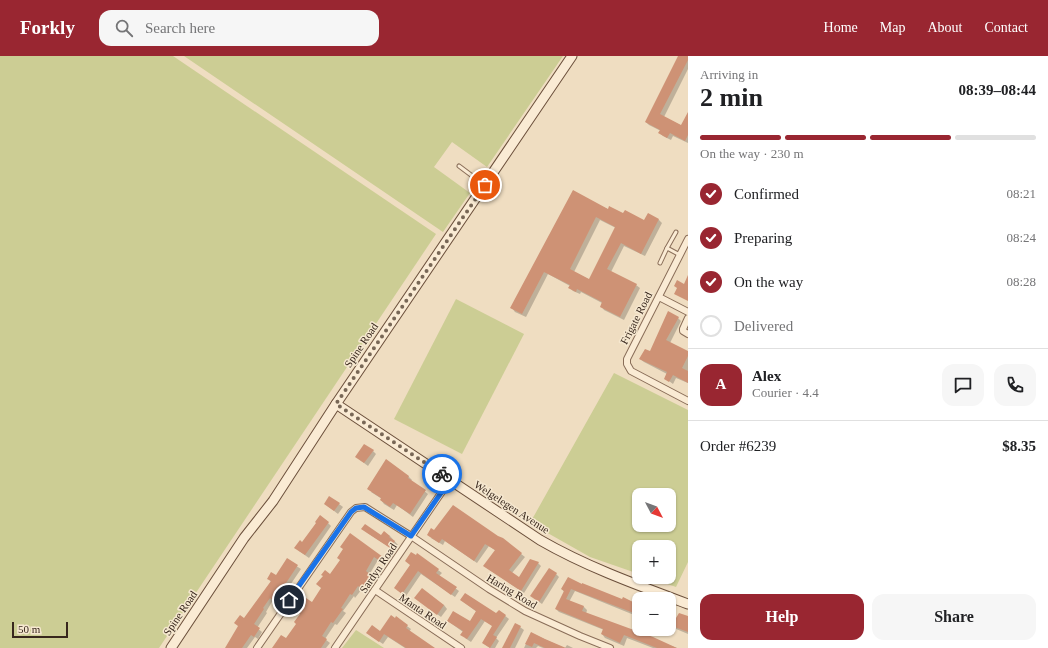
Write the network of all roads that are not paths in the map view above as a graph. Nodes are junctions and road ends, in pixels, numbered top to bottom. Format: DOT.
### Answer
graph roads {
  1 [pos="572,56"];
  2 [pos="459,166"];
  3 [pos="485,185"];
  4 [pos="676,232"];
  5 [pos="688,239"];
  6 [pos="667,248"];
  7 [pos="680,255"];
  8 [pos="660,263"];
  9 [pos="659,297"];
  10 [pos="688,312"];
  11 [pos="688,318"];
  12 [pos="688,334"];
  13 [pos="688,401"];
  14 [pos="336,404"];
  15 [pos="450,480"];
  16 [pos="411,536"];
  17 [pos="375,590"];
  18 [pos="688,604"];
  19 [pos="171,648"];
  20 [pos="257,648"];
  21 [pos="335,648"];
  22 [pos="461,648"];
  23 [pos="610,648"];
  1 -- 3 [label="main road, Spine Road"];
  2 -- 3 [label="lane"];
  3 -- 14 [label="main road, Spine Road"];
  4 -- 6 [label="lane"];
  5 -- 7 [label="street, Frigate Road"];
  6 -- 7 [label="lane"];
  6 -- 8 [label="lane"];
  7 -- 9 [label="street, Frigate Road"];
  9 -- 10 [label="street"];
  9 -- 13 [label="street, Frigate Road"];
  11 -- 12 [label="street"];
  14 -- 15 [label="main road, Welgelegen Avenue"];
  14 -- 19 [label="main road, Spine Road"];
  15 -- 16 [label="street, Sardyn Road"];
  15 -- 18 [label="main road, Welgelegen Avenue"];
  16 -- 17 [label="street, Sardyn Road"];
  16 -- 20 [label="street, Haring Road"];
  16 -- 23 [label="street, Haring Road"];
  17 -- 21 [label="street, Sardyn Road"];
  17 -- 22 [label="street, Manta Road"];
}
